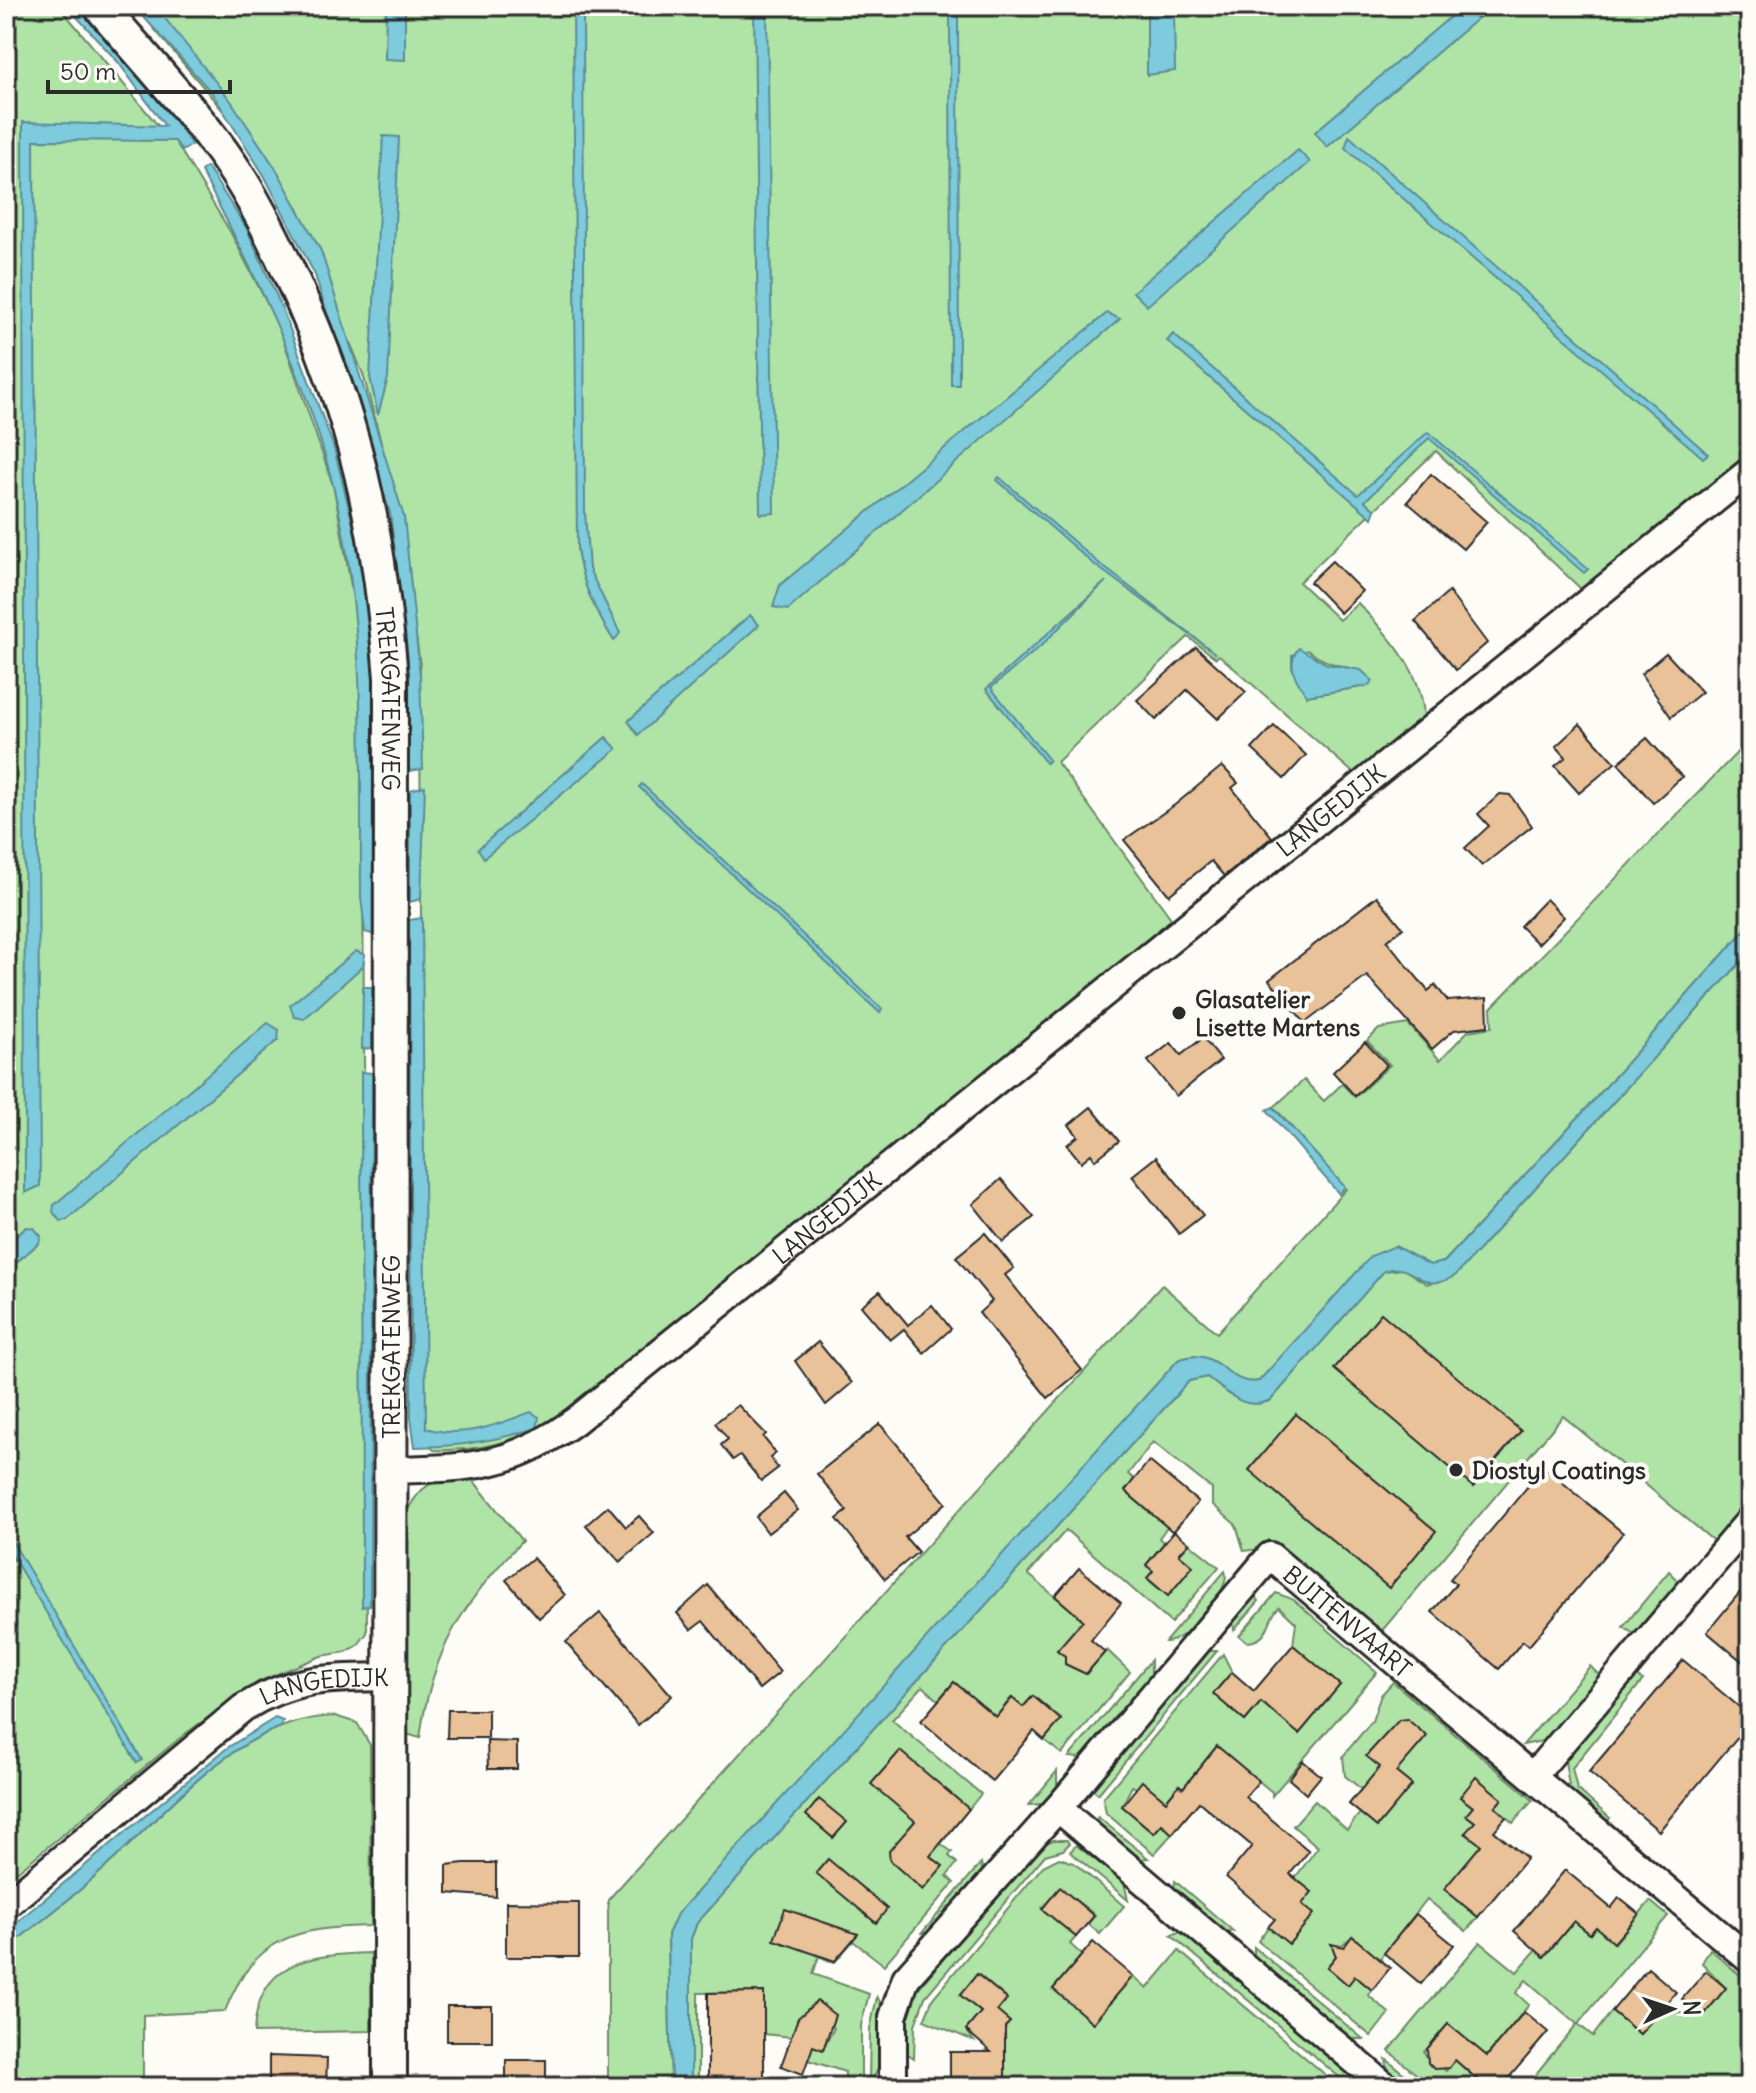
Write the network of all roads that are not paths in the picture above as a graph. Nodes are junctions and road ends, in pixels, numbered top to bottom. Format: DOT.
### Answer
graph roads {
  1 [pos="100,6"];
  2 [pos="1750,471"];
  3 [pos="391,1470"];
  4 [pos="1750,1520"];
  5 [pos="390,1677"];
  6 [pos="1533,1776"];
  7 [pos="1058,1808"];
  8 [pos="6,1905"];
  9 [pos="1750,1960"];
  10 [pos="390,2087"];
  11 [pos="893,2087"];
  12 [pos="1386,2087"];
  1 -- 3 [label="street, TREKGATENWEG"];
  2 -- 3 [label="street, LANGEDIJK"];
  3 -- 5 [label="street, LANGEDIJK"];
  4 -- 6 [label="street"];
  5 -- 8 [label="street, LANGEDIJK"];
  5 -- 10 [label="street"];
  6 -- 7 [label="street, BUITENVAART"];
  6 -- 9 [label="street, BUITENVAART"];
  7 -- 11 [label="street, BUITENVAART"];
  7 -- 12 [label="street"];
}
